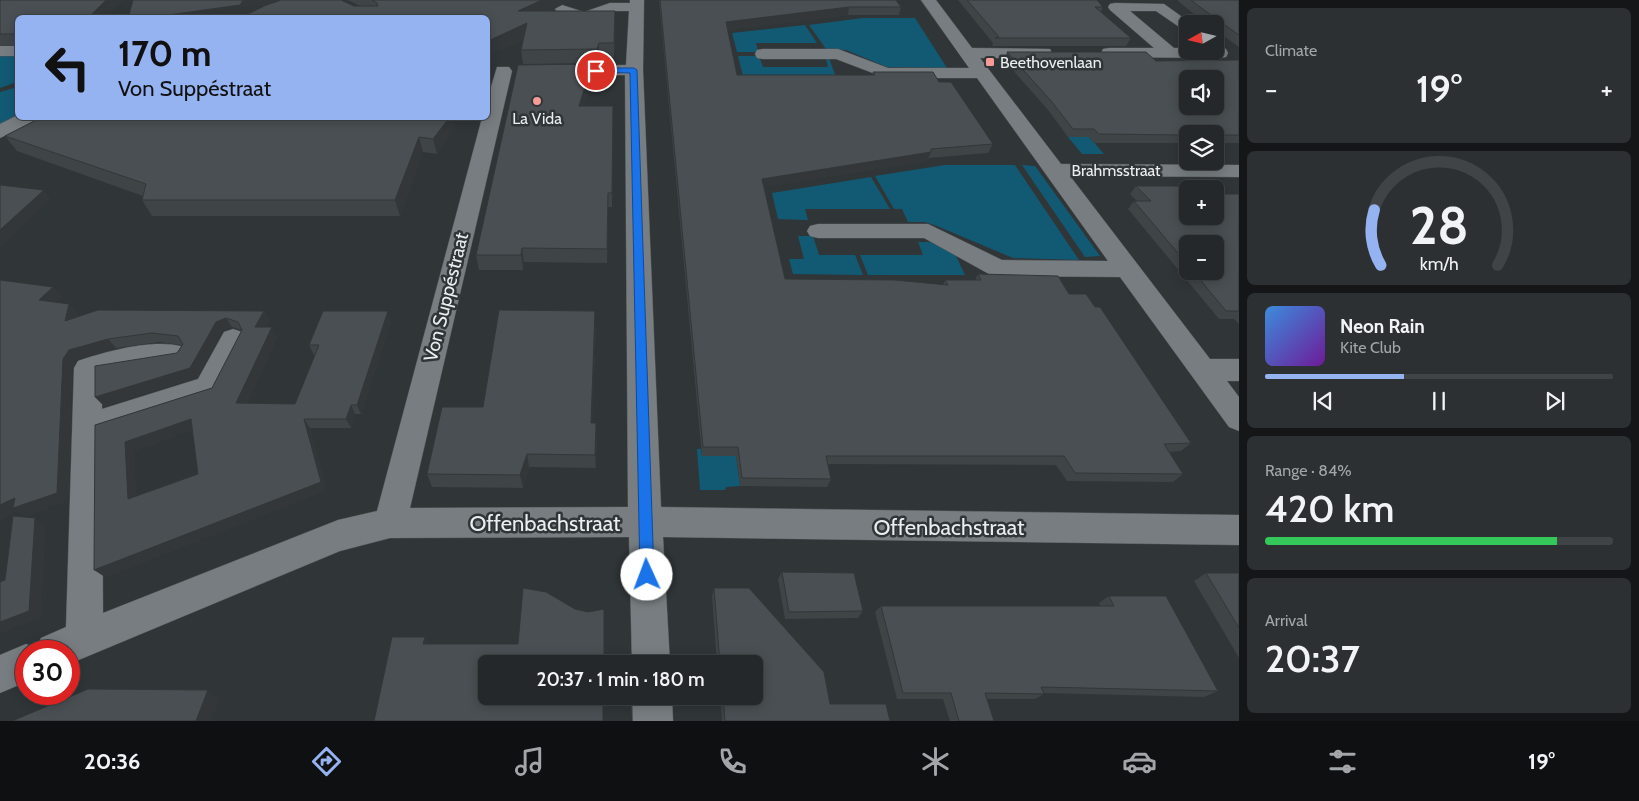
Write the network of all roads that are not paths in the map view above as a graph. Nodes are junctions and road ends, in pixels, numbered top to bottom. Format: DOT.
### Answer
graph roads {
  1 [pos="928,0"];
  2 [pos="605,4"];
  3 [pos="637,4"];
  4 [pos="562,10"];
  5 [pos="1179,21"];
  6 [pos="0,51"];
  7 [pos="15,51"];
  8 [pos="968,53"];
  9 [pos="1058,53"];
  10 [pos="1095,53"];
  11 [pos="1170,53"];
  12 [pos="1179,53"];
  13 [pos="763,54"];
  14 [pos="504,69"];
  15 [pos="634,70"];
  16 [pos="540,71"];
  17 [pos="982,73"];
  18 [pos="22,120"];
  19 [pos="0,132"];
  20 [pos="1054,170"];
  21 [pos="1239,171"];
  22 [pos="818,231"];
  23 [pos="1128,269"];
  24 [pos="233,339"];
  25 [pos="174,354"];
  26 [pos="1203,370"];
  27 [pos="1239,370"];
  28 [pos="1239,419"];
  29 [pos="88,426"];
  30 [pos="645,522"];
  31 [pos="390,523"];
  32 [pos="1239,530"];
  33 [pos="69,640"];
  34 [pos="80,641"];
  35 [pos="651,655"];
  36 [pos="15,668"];
  37 [pos="0,674"];
  38 [pos="652,705"];
  39 [pos="653,721"];
  1 -- 8 [label="street"];
  2 -- 3 [label="street"];
  2 -- 4 [label="street"];
  3 -- 15 [label="street"];
  5 -- 11 [label="street"];
  6 -- 7 [label="street"];
  8 -- 9 [label="street"];
  8 -- 17 [label="street"];
  10 -- 11 [label="street"];
  11 -- 12 [label="street"];
  13 -- 17 [label="street"];
  14 -- 31 [label="street, Von Suppéstraat"];
  15 -- 16 [label="street"];
  15 -- 30 [label="street"];
  17 -- 20 [label="street"];
  18 -- 19 [label="street"];
  20 -- 21 [label="street, Brahmsstraat"];
  20 -- 23 [label="street"];
  22 -- 23 [label="street"];
  23 -- 26 [label="street"];
  24 -- 29 [label="street"];
  25 -- 29 [label="street"];
  26 -- 27 [label="street"];
  26 -- 28 [label="street"];
  29 -- 33 [label="street"];
  30 -- 31 [label="street, Offenbachstraat"];
  30 -- 32 [label="street, Offenbachstraat"];
  30 -- 35 [label="street"];
  31 -- 34 [label="street, Offenbachstraat"];
  36 -- 37 [label="street"];
  38 -- 39 [label="street"];
}
